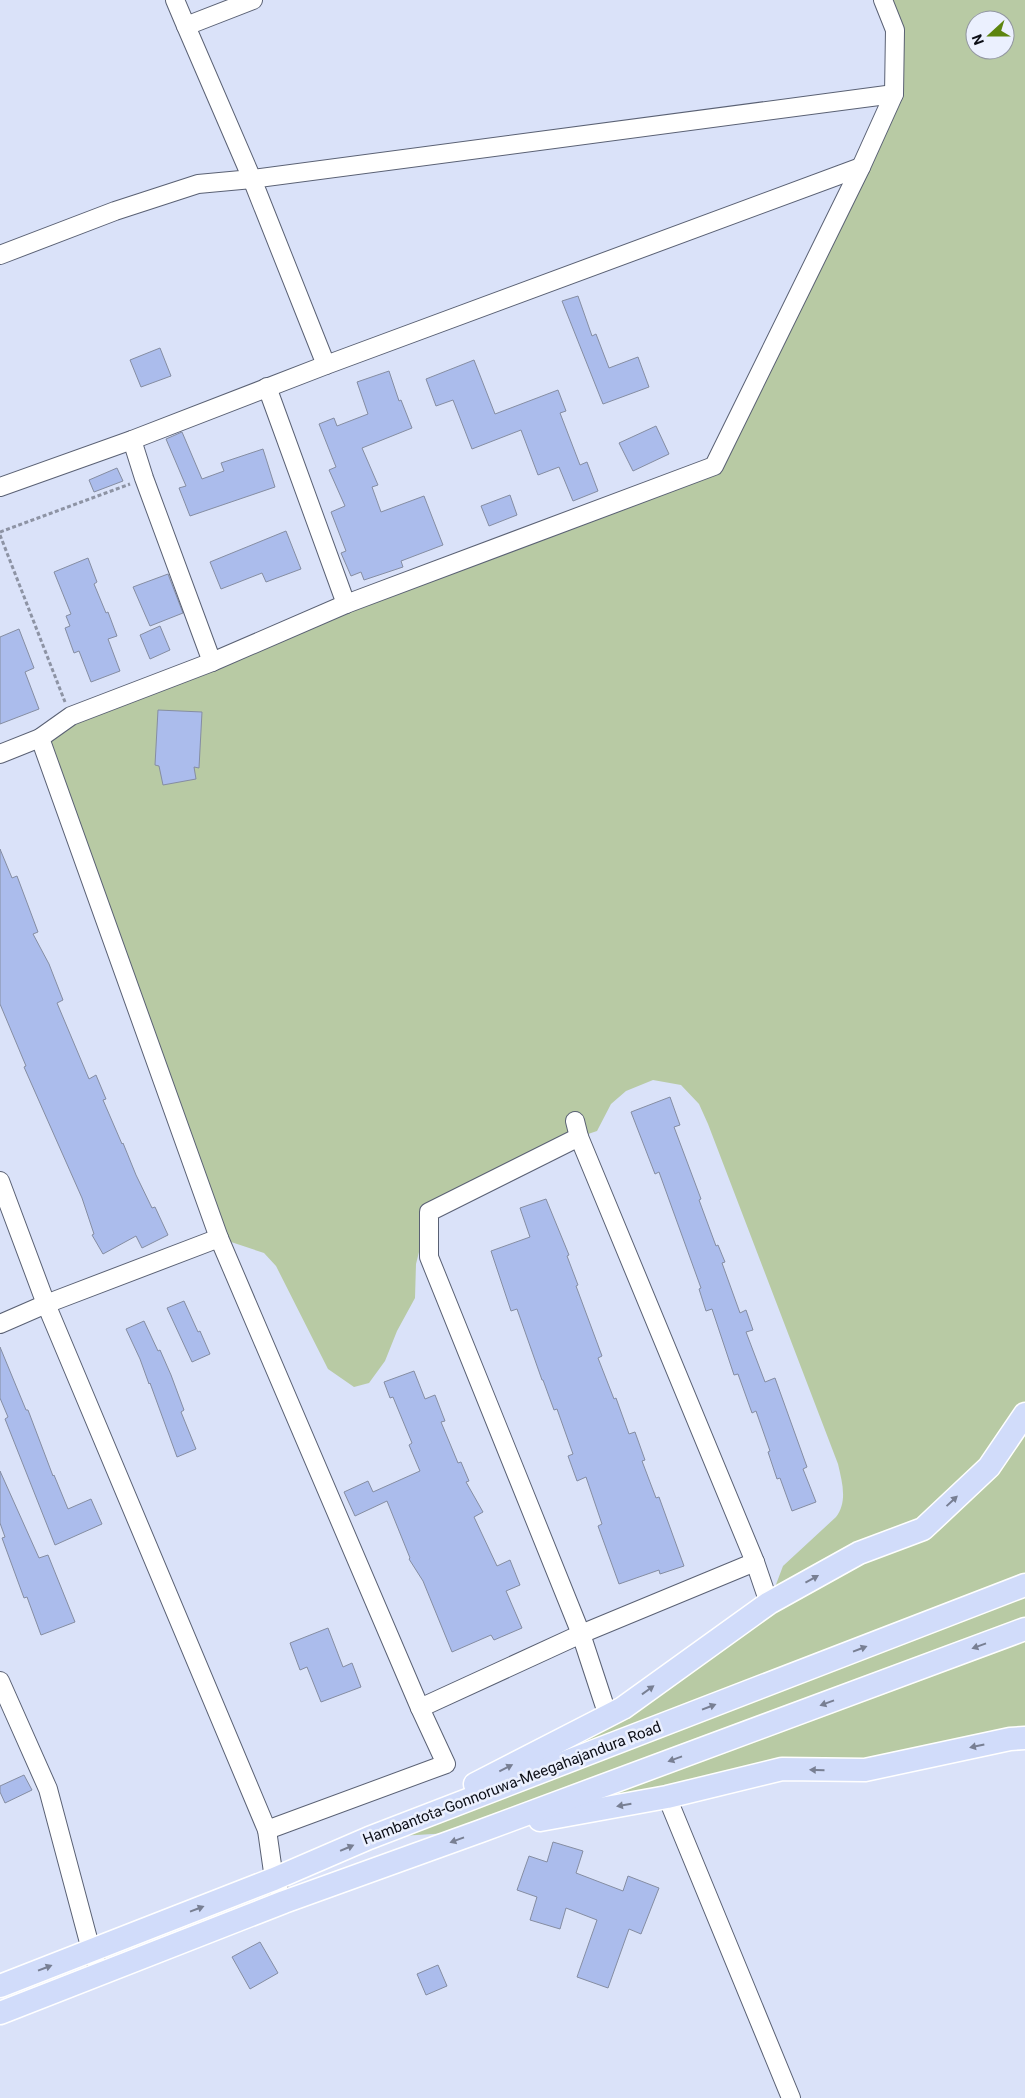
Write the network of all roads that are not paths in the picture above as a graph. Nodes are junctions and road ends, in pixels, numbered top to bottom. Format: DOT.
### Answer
graph roads {
  1 [pos="175,0"];
  2 [pos="253,0"];
  3 [pos="883,0"];
  4 [pos="186,26"];
  5 [pos="894,94"];
  6 [pos="861,167"];
  7 [pos="252,179"];
  8 [pos="0,255"];
  9 [pos="326,365"];
  10 [pos="267,387"];
  11 [pos="132,440"];
  12 [pos="0,487"];
  13 [pos="346,604"];
  14 [pos="212,662"];
  15 [pos="40,738"];
  16 [pos="0,754"];
  17 [pos="0,1181"];
  18 [pos="219,1238"];
  19 [pos="46,1304"];
  20 [pos="0,1324"];
  21 [pos="1025,1414"];
  22 [pos="755,1562"];
  23 [pos="1025,1585"];
  24 [pos="769,1603"];
  25 [pos="1025,1629"];
  26 [pos="581,1634"];
  27 [pos="0,1681"];
  28 [pos="420,1708"];
  29 [pos="608,1716"];
  30 [pos="1025,1738"];
  31 [pos="667,1797"];
  32 [pos="267,1830"];
  33 [pos="481,1831"];
  34 [pos="369,1838"];
  35 [pos="274,1879"];
  36 [pos="284,1902"];
  37 [pos="91,1950"];
  38 [pos="101,1974"];
  39 [pos="0,1986"];
  40 [pos="0,2013"];
  41 [pos="791,2098"];
  1 -- 4 [label="street"];
  2 -- 4 [label="street"];
  3 -- 5 [label="street"];
  4 -- 7 [label="street"];
  5 -- 6 [label="street"];
  5 -- 7 [label="street"];
  6 -- 9 [label="street"];
  6 -- 13 [label="street"];
  7 -- 8 [label="street"];
  7 -- 9 [label="street"];
  9 -- 10 [label="street"];
  10 -- 11 [label="street"];
  10 -- 13 [label="street"];
  11 -- 12 [label="street"];
  11 -- 14 [label="street"];
  13 -- 14 [label="street"];
  14 -- 15 [label="street"];
  15 -- 16 [label="street"];
  15 -- 18 [label="street"];
  17 -- 19 [label="street"];
  18 -- 19 [label="street"];
  18 -- 28 [label="street"];
  19 -- 20 [label="street"];
  19 -- 32 [label="street"];
  24 -- 21 [label="main road, one-way"];
  22 -- 24 [label="street"];
  22 -- 26 [label="street"];
  22 -- 26 [label="street"];
  34 -- 23 [label="main road, Hambantota-Gonnoruwa-Meegahajandura Road, one-way"];
  29 -- 24 [label="main road, one-way"];
  25 -- 33 [label="main road, Hambantota-Gonnoruwa-Meegahajandura Road, one-way"];
  26 -- 28 [label="street"];
  26 -- 29 [label="street"];
  27 -- 37 [label="street"];
  28 -- 32 [label="street"];
  34 -- 29 [label="main road, one-way"];
  30 -- 31 [label="main road, one-way"];
  31 -- 33 [label="main road, one-way"];
  31 -- 41 [label="street"];
  32 -- 35 [label="street"];
  33 -- 36 [label="main road, Hambantota-Gonnoruwa-Meegahajandura Road, one-way"];
  35 -- 34 [label="main road, Hambantota-Gonnoruwa-Meegahajandura Road, one-way"];
  35 -- 36 [label="street"];
  37 -- 35 [label="main road, Hambantota-Gonnoruwa-Meegahajandura Road, one-way"];
  36 -- 38 [label="main road, Hambantota-Gonnoruwa-Meegahajandura Road"];
  37 -- 38 [label="street"];
  39 -- 37 [label="main road, Hambantota-Gonnoruwa-Meegahajandura Road, one-way"];
  38 -- 40 [label="main road, Hambantota-Gonnoruwa-Meegahajandura Road"];
}
